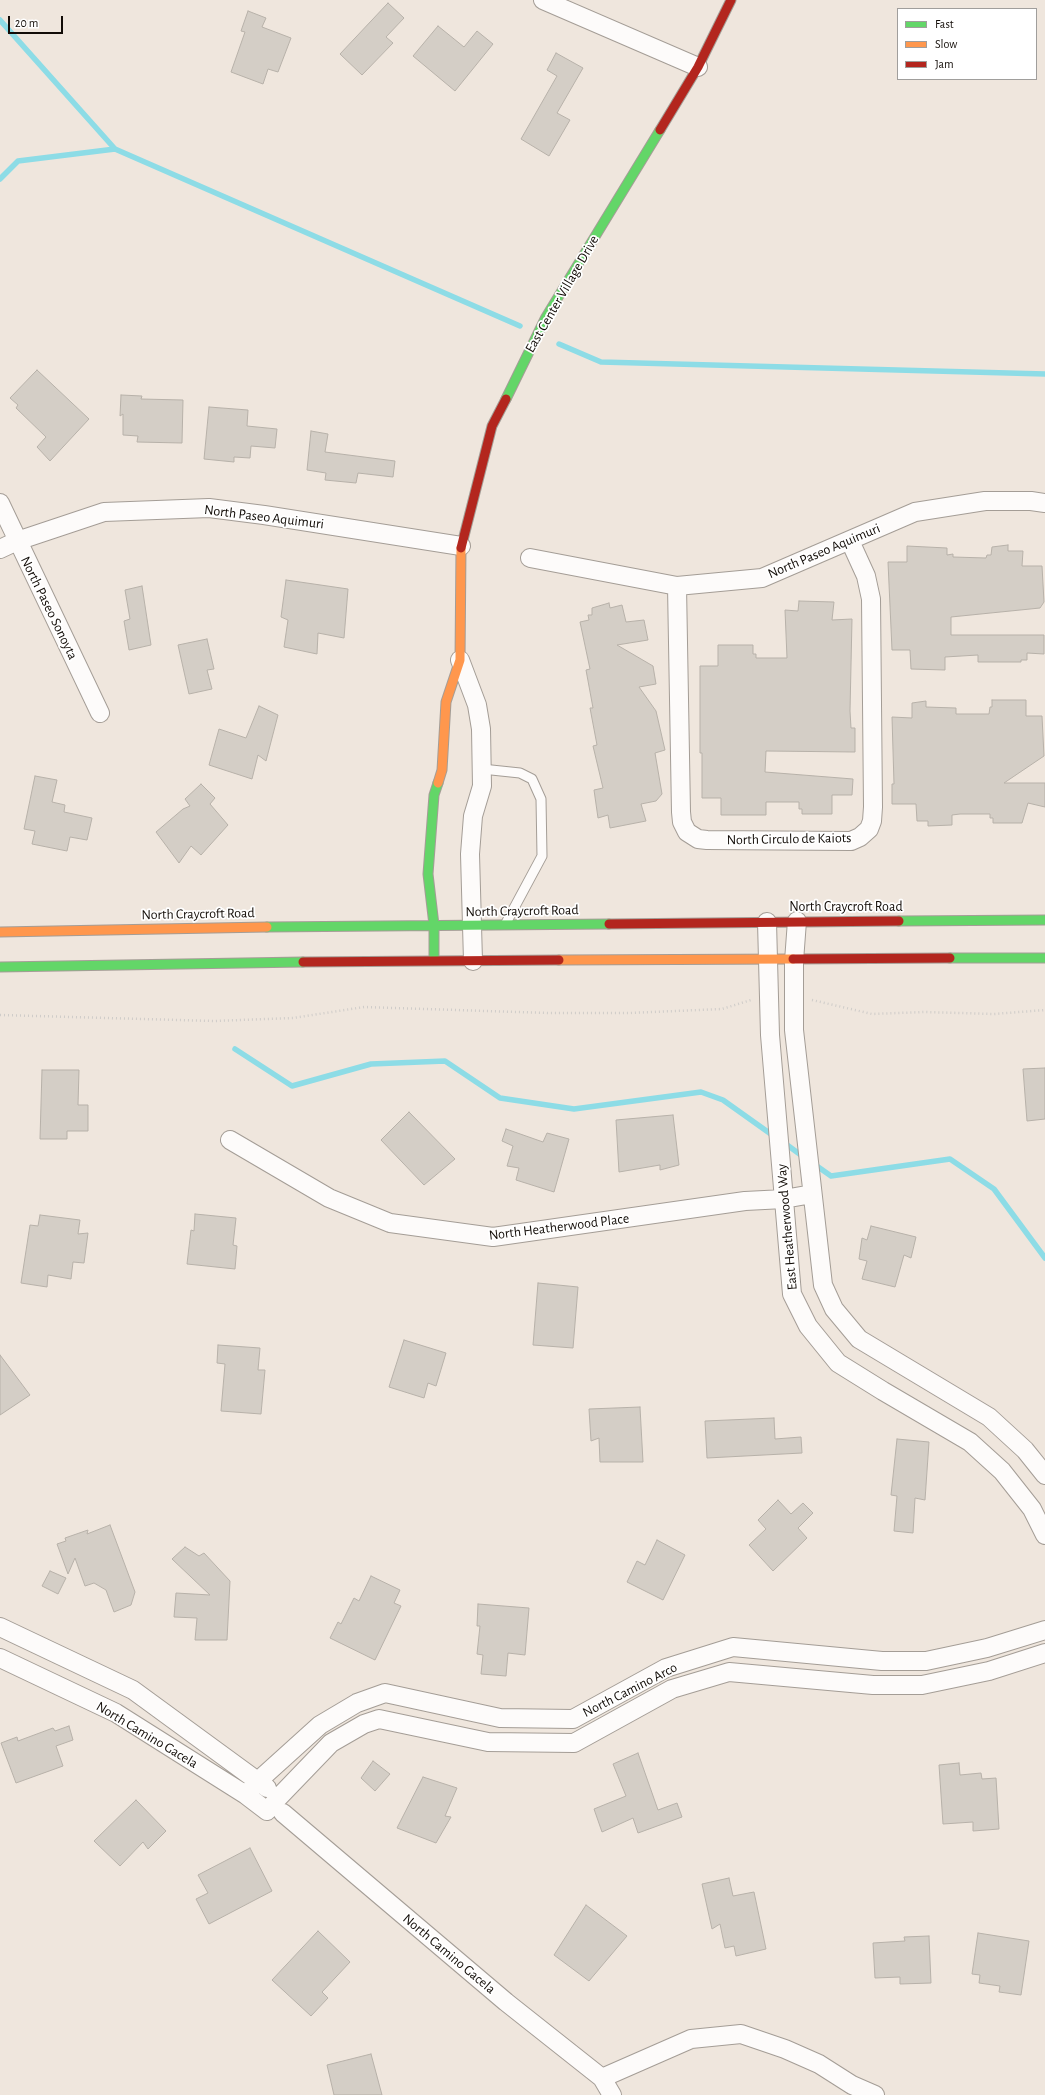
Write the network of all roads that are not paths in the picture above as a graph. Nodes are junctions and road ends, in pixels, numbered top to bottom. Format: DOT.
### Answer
graph roads {
  1 [pos="543,0"];
  2 [pos="731,0"];
  3 [pos="698,68"];
  4 [pos="0,503"];
  5 [pos="1045,504"];
  6 [pos="850,540"];
  7 [pos="17,541"];
  8 [pos="461,546"];
  9 [pos="0,550"];
  10 [pos="530,558"];
  11 [pos="677,586"];
  12 [pos="460,660"];
  13 [pos="100,713"];
  14 [pos="482,769"];
  15 [pos="1045,920"];
  16 [pos="797,921"];
  17 [pos="767,922"];
  18 [pos="434,925"];
  19 [pos="505,925"];
  20 [pos="472,926"];
  21 [pos="0,932"];
  22 [pos="1045,958"];
  23 [pos="434,960"];
  24 [pos="473,961"];
  25 [pos="769,961"];
  26 [pos="794,961"];
  27 [pos="0,967"];
  28 [pos="230,1140"];
  29 [pos="812,1194"];
  30 [pos="784,1199"];
  31 [pos="1045,1475"];
  32 [pos="1045,1535"];
  33 [pos="0,1627"];
  34 [pos="1045,1630"];
  35 [pos="20,1637"];
  36 [pos="1045,1653"];
  37 [pos="0,1658"];
  38 [pos="258,1781"];
  39 [pos="246,1795"];
  40 [pos="276,1807"];
  41 [pos="602,2078"];
  42 [pos="612,2095"];
  43 [pos="875,2095"];
  1 -- 3 [label="street"];
  2 -- 3 [label="main road, East Center Village Drive"];
  3 -- 8 [label="main road, East Center Village Drive"];
  4 -- 7 [label="street, North Paseo Sonoyta"];
  5 -- 6 [label="street, North Paseo Aquimuri"];
  6 -- 11 [label="street, North Paseo Aquimuri"];
  6 -- 11 [label="street, North Circulo de Kaiots"];
  7 -- 8 [label="street, North Paseo Aquimuri"];
  7 -- 9 [label="street, North Paseo Aquimuri"];
  7 -- 13 [label="street, North Paseo Sonoyta"];
  8 -- 12 [label="main road, East Center Village Drive"];
  10 -- 11 [label="street, North Paseo Aquimuri"];
  12 -- 14 [label="street, East Center Village Drive"];
  12 -- 18 [label="main road, East Center Village Drive"];
  14 -- 19 [label="lane"];
  14 -- 20 [label="street, East Center Village Drive"];
  15 -- 16 [label="main road, North Craycroft Road"];
  16 -- 17 [label="main road, North Craycroft Road"];
  16 -- 26 [label="street, East Heatherwood Way"];
  17 -- 19 [label="main road, North Craycroft Road"];
  17 -- 25 [label="street, East Heatherwood Way"];
  18 -- 20 [label="main road, North Craycroft Road"];
  18 -- 21 [label="main road, North Craycroft Road"];
  18 -- 23 [label="main road, East Center Village Drive"];
  19 -- 20 [label="main road, North Craycroft Road"];
  20 -- 24 [label="street, East Center Village Drive"];
  22 -- 26 [label="main road"];
  23 -- 24 [label="main road"];
  23 -- 27 [label="main road"];
  24 -- 25 [label="main road"];
  25 -- 26 [label="main road"];
  25 -- 30 [label="street, East Heatherwood Way"];
  26 -- 29 [label="street, East Heatherwood Way"];
  28 -- 30 [label="street, North Heatherwood Place"];
  29 -- 30 [label="street, North Heatherwood Place"];
  29 -- 31 [label="street, East Heatherwood Way"];
  30 -- 32 [label="street, East Heatherwood Way"];
  33 -- 35 [label="street, North Camino Gacela"];
  34 -- 38 [label="street, North Camino Arco"];
  35 -- 37 [label="street"];
  35 -- 38 [label="street, North Camino Gacela"];
  36 -- 40 [label="street, North Camino Arco"];
  37 -- 39 [label="street, North Camino Gacela"];
  38 -- 39 [label="street, North Camino Arco"];
  38 -- 40 [label="street, North Camino Gacela"];
  39 -- 40 [label="street, North Camino Gacela"];
  40 -- 41 [label="street, North Camino Gacela"];
  41 -- 42 [label="street, North Camino Gacela"];
  41 -- 43 [label="street"];
}
